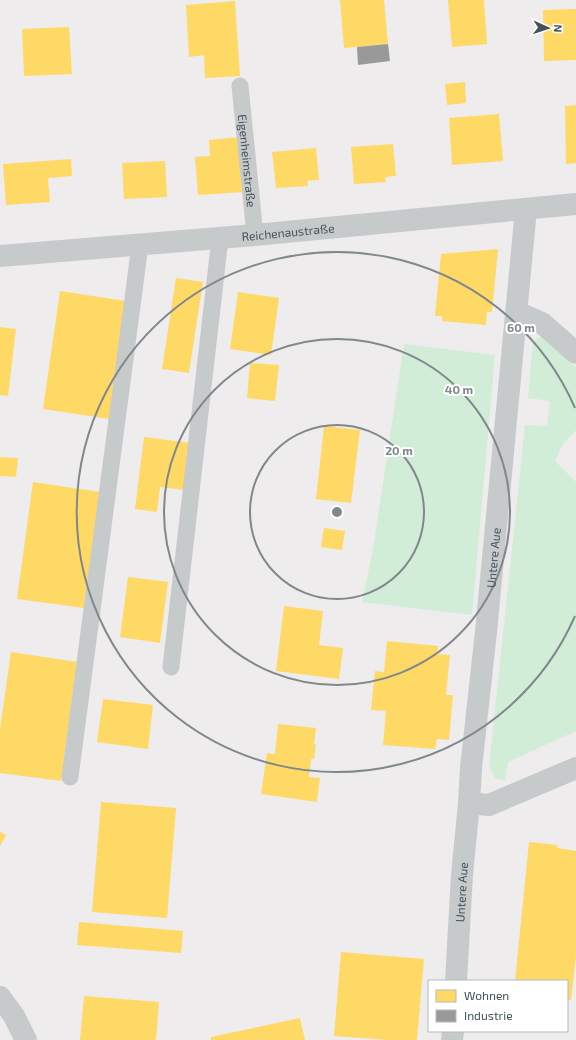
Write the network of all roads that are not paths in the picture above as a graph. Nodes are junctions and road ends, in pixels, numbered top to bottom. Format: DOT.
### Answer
graph roads {
  1 [pos="240,86"];
  2 [pos="576,204"];
  3 [pos="526,209"];
  4 [pos="255,235"];
  5 [pos="220,238"];
  6 [pos="140,245"];
  7 [pos="0,256"];
  8 [pos="517,312"];
  9 [pos="576,353"];
  10 [pos="171,668"];
  11 [pos="576,768"];
  12 [pos="70,778"];
  13 [pos="469,803"];
  14 [pos="456,980"];
  15 [pos="0,997"];
  16 [pos="26,1040"];
  1 -- 4 [label="lane, Eigenheimstraße"];
  2 -- 3 [label="street, Reichenaustraße"];
  3 -- 4 [label="street, Reichenaustraße"];
  3 -- 8 [label="street, Untere Aue"];
  4 -- 5 [label="street, Reichenaustraße"];
  5 -- 6 [label="street, Reichenaustraße"];
  5 -- 10 [label="lane"];
  6 -- 7 [label="street, Reichenaustraße"];
  6 -- 12 [label="lane"];
  8 -- 9 [label="street"];
  8 -- 13 [label="street, Untere Aue"];
  11 -- 13 [label="street"];
  13 -- 14 [label="street, Untere Aue"];
  15 -- 16 [label="street"];
}
